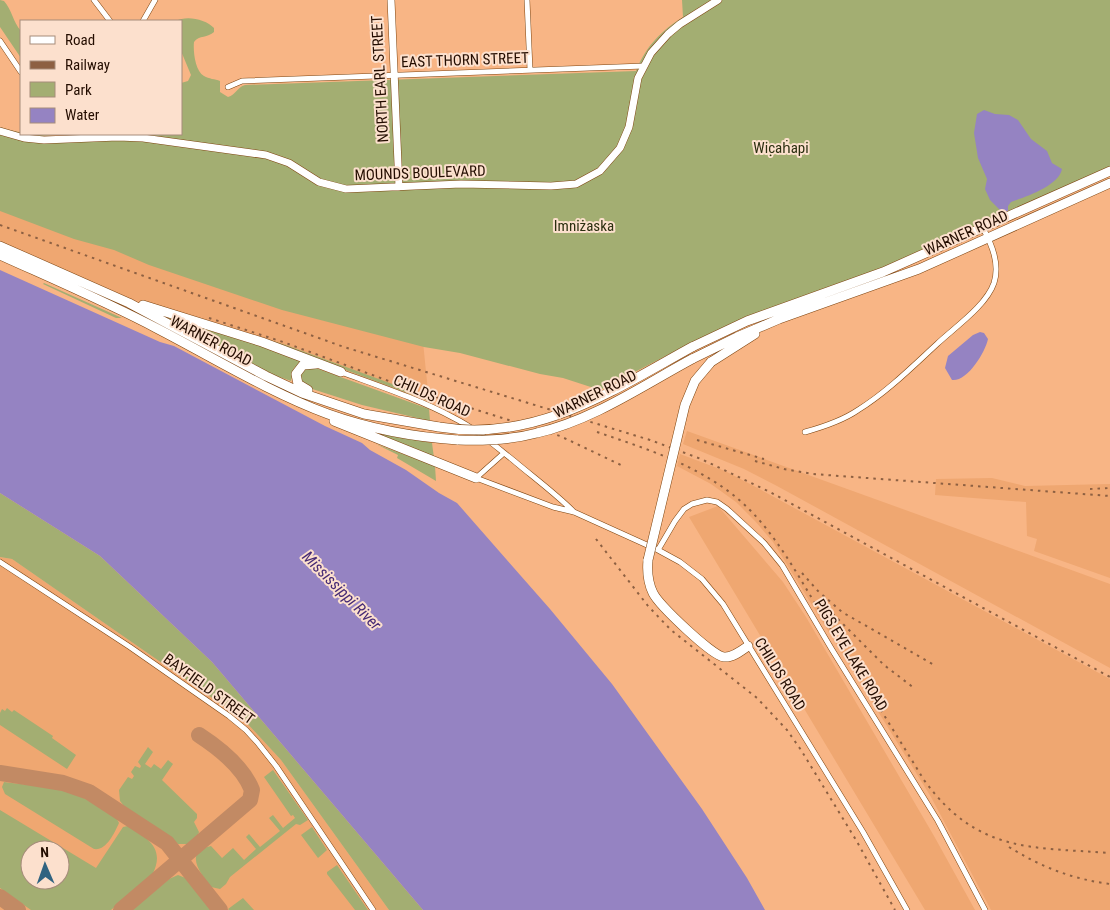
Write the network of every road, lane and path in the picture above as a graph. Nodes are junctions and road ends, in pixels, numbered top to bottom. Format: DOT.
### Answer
graph roads {
  1 [pos="94,0"];
  2 [pos="155,0"];
  3 [pos="391,0"];
  4 [pos="527,0"];
  5 [pos="718,0"];
  6 [pos="109,20"];
  7 [pos="144,20"];
  8 [pos="0,41"];
  9 [pos="644,66"];
  10 [pos="530,70"];
  11 [pos="20,71"];
  12 [pos="394,75"];
  13 [pos="228,87"];
  14 [pos="0,131"];
  15 [pos="58,137"];
  16 [pos="1110,171"];
  17 [pos="1110,184"];
  18 [pos="399,187"];
  19 [pos="984,228"];
  20 [pos="988,238"];
  21 [pos="0,246"];
  22 [pos="0,255"];
  23 [pos="105,292"];
  24 [pos="779,319"];
  25 [pos="341,372"];
  26 [pos="278,392"];
  27 [pos="352,410"];
  28 [pos="805,432"];
  29 [pos="504,453"];
  30 [pos="476,478"];
  31 [pos="574,512"];
  32 [pos="658,550"];
  33 [pos="0,562"];
  34 [pos="748,646"];
  35 [pos="373,910"];
  36 [pos="906,910"];
  37 [pos="985,910"];
  1 -- 6 [label="street"];
  2 -- 7 [label="street"];
  3 -- 12 [label="street, NORTH EARL STREET"];
  4 -- 10 [label="street"];
  5 -- 9 [label="street, MOUNDS BOULEVARD"];
  8 -- 11 [label="street"];
  9 -- 10 [label="street, EAST THORN STREET"];
  9 -- 18 [label="street, MOUNDS BOULEVARD"];
  10 -- 12 [label="street, EAST THORN STREET"];
  12 -- 13 [label="street, EAST THORN STREET"];
  12 -- 18 [label="street, NORTH EARL STREET"];
  14 -- 15 [label="street, MOUNDS BOULEVARD"];
  15 -- 18 [label="street, MOUNDS BOULEVARD"];
  16 -- 19 [label="highway, WARNER ROAD"];
  17 -- 20 [label="highway, WARNER ROAD"];
  19 -- 20 [label="street"];
  19 -- 27 [label="highway, WARNER ROAD, bridge"];
  20 -- 24 [label="highway, WARNER ROAD"];
  20 -- 28 [label="street"];
  21 -- 23 [label="highway, WARNER ROAD"];
  22 -- 26 [label="highway, WARNER ROAD"];
  23 -- 25 [label="highway"];
  23 -- 27 [label="highway, WARNER ROAD"];
  24 -- 26 [label="highway, WARNER ROAD, bridge"];
  24 -- 34 [label="highway, bridge"];
  25 -- 27 [label="highway"];
  25 -- 29 [label="street, CHILDS ROAD"];
  26 -- 30 [label="highway"];
  29 -- 30 [label="street"];
  29 -- 31 [label="street, CHILDS ROAD"];
  30 -- 31 [label="street, CHILDS ROAD"];
  31 -- 32 [label="street, CHILDS ROAD"];
  32 -- 34 [label="street, CHILDS ROAD"];
  32 -- 37 [label="street, PIGS EYE LAKE ROAD"];
  33 -- 35 [label="street, BAYFIELD STREET"];
  34 -- 36 [label="street, CHILDS ROAD"];
}
